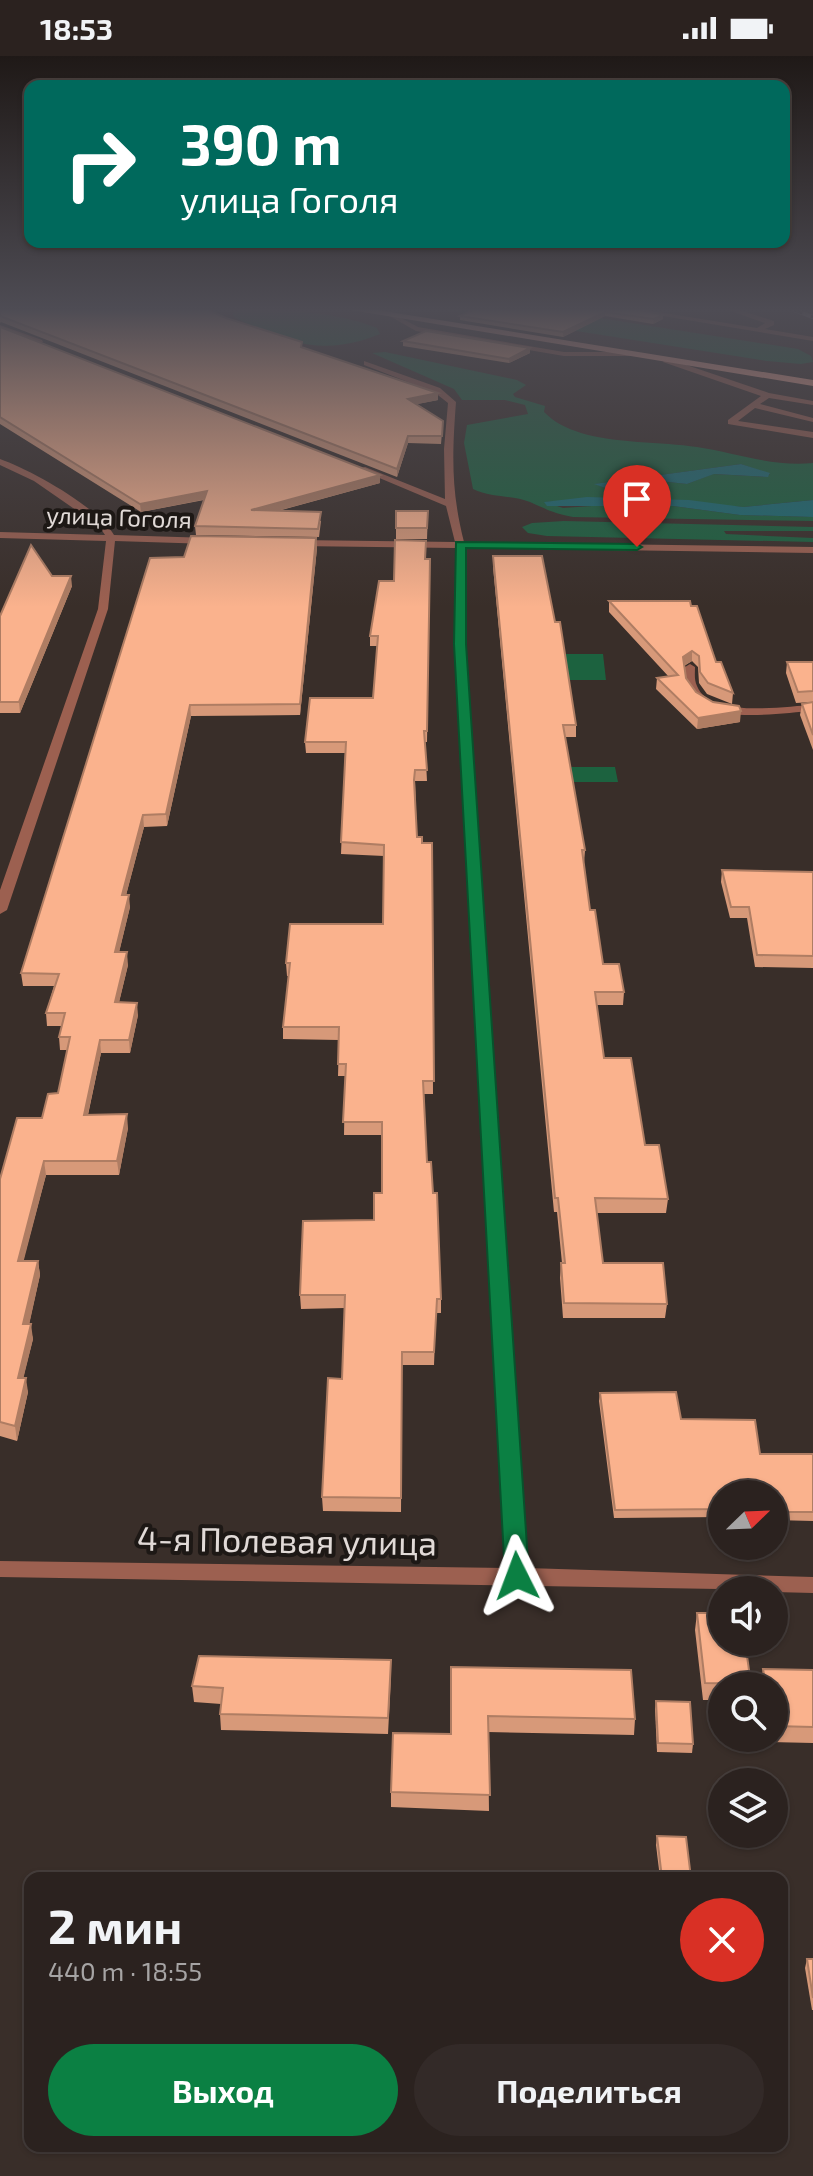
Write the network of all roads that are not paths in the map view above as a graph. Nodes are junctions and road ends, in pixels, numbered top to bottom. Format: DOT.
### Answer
graph roads {
  1 [pos="451,409"];
  2 [pos="748,409"];
  3 [pos="769,409"];
  4 [pos="813,420"];
  5 [pos="796,433"];
  6 [pos="813,435"];
  7 [pos="0,462"];
  8 [pos="349,464"];
  9 [pos="450,504"];
  10 [pos="0,535"];
  11 [pos="111,538"];
  12 [pos="221,541"];
  13 [pos="282,543"];
  14 [pos="460,544"];
  15 [pos="813,550"];
  16 [pos="690,667"];
  17 [pos="813,708"];
  18 [pos="0,910"];
  19 [pos="0,1569"];
  20 [pos="517,1576"];
  21 [pos="813,1585"];
  1 -- 9 [label="street"];
  2 -- 5 [label="street"];
  3 -- 4 [label="street"];
  4 -- 5 [label="street"];
  5 -- 6 [label="street"];
  7 -- 11 [label="street"];
  8 -- 9 [label="street"];
  9 -- 14 [label="street"];
  10 -- 11 [label="street, улица Гоголя"];
  11 -- 12 [label="street, улица Гоголя"];
  11 -- 18 [label="street"];
  13 -- 14 [label="street"];
  14 -- 15 [label="street"];
  14 -- 20 [label="street"];
  16 -- 17 [label="street"];
  19 -- 20 [label="street, 4-я Полевая улица"];
  20 -- 21 [label="street, 4-я Полевая улица"];
}
